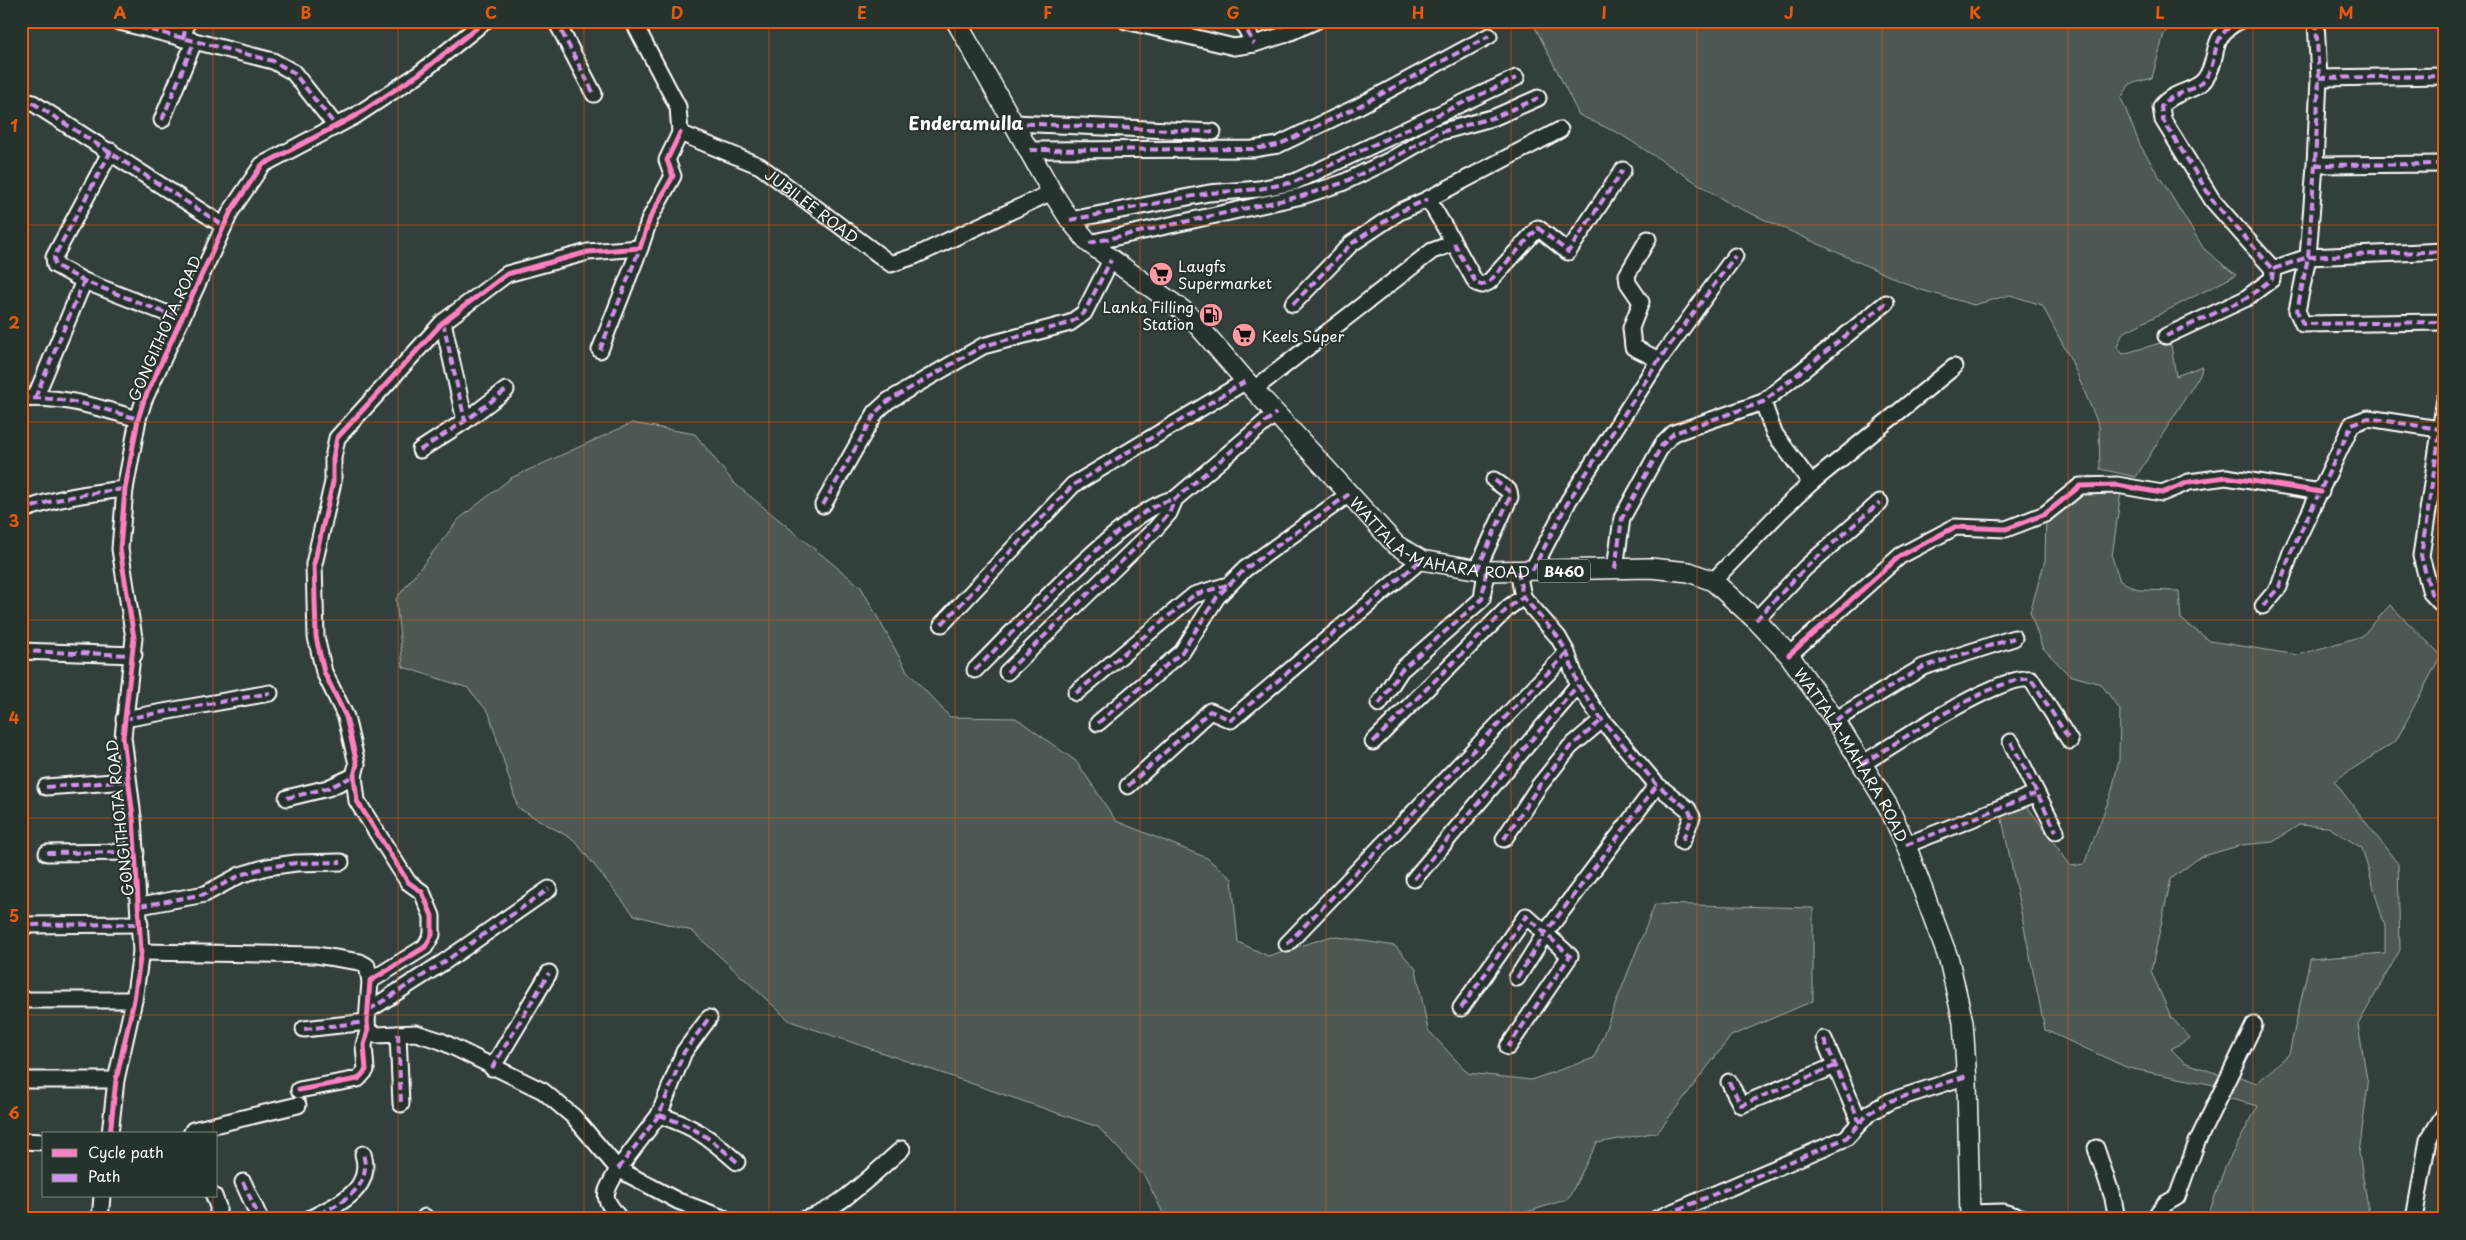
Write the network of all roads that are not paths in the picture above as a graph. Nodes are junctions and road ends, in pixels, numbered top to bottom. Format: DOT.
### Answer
graph roads {
  1 [pos="116,21"];
  2 [pos="187,21"];
  3 [pos="556,21"];
  4 [pos="633,21"];
  5 [pos="956,21"];
  6 [pos="1126,21"];
  7 [pos="1242,21"];
  8 [pos="1316,21"];
  9 [pos="2239,21"];
  10 [pos="2316,21"];
  11 [pos="479,22"];
  12 [pos="1489,36"];
  13 [pos="189,40"];
  14 [pos="1254,44"];
  15 [pos="2445,76"];
  16 [pos="1516,78"];
  17 [pos="2319,78"];
  18 [pos="594,94"];
  19 [pos="1538,98"];
  20 [pos="21,99"];
  21 [pos="162,120"];
  22 [pos="1014,123"];
  23 [pos="336,126"];
  24 [pos="1560,130"];
  25 [pos="1213,132"];
  26 [pos="680,133"];
  27 [pos="1030,150"];
  28 [pos="111,152"];
  29 [pos="2445,164"];
  30 [pos="2315,165"];
  31 [pos="1623,170"];
  32 [pos="1052,192"];
  33 [pos="1428,200"];
  34 [pos="1070,220"];
  35 [pos="224,226"];
  36 [pos="1648,238"];
  37 [pos="1090,243"];
  38 [pos="1454,243"];
  39 [pos="640,248"];
  40 [pos="2445,251"];
  41 [pos="1735,256"];
  42 [pos="2308,257"];
  43 [pos="1111,260"];
  44 [pos="2273,269"];
  45 [pos="84,281"];
  46 [pos="1886,303"];
  47 [pos="1293,304"];
  48 [pos="181,319"];
  49 [pos="2445,319"];
  50 [pos="443,322"];
  51 [pos="2166,336"];
  52 [pos="600,350"];
  53 [pos="1659,360"];
  54 [pos="1954,367"];
  55 [pos="1249,386"];
  56 [pos="506,390"];
  57 [pos="28,398"];
  58 [pos="2445,399"];
  59 [pos="1763,402"];
  60 [pos="1276,413"];
  61 [pos="138,419"];
  62 [pos="465,421"];
  63 [pos="2439,429"];
  64 [pos="420,450"];
  65 [pos="1494,480"];
  66 [pos="1811,483"];
  67 [pos="125,490"];
  68 [pos="2321,492"];
  69 [pos="1349,494"];
  70 [pos="1175,500"];
  71 [pos="1880,502"];
  72 [pos="823,505"];
  73 [pos="21,510"];
  74 [pos="1421,560"];
  75 [pos="1615,569"];
  76 [pos="1482,570"];
  77 [pos="1525,571"];
  78 [pos="1713,581"];
  79 [pos="1229,585"];
  80 [pos="1523,597"];
  81 [pos="2263,606"];
  82 [pos="2445,608"];
  83 [pos="1756,620"];
  84 [pos="942,624"];
  85 [pos="2014,638"];
  86 [pos="21,651"];
  87 [pos="1567,653"];
  88 [pos="134,655"];
  89 [pos="1789,655"];
  90 [pos="975,670"];
  91 [pos="1007,672"];
  92 [pos="1578,685"];
  93 [pos="1076,693"];
  94 [pos="270,694"];
  95 [pos="1379,704"];
  96 [pos="124,719"];
  97 [pos="1602,720"];
  98 [pos="1835,720"];
  99 [pos="1098,723"];
  100 [pos="2070,741"];
  101 [pos="1373,742"];
  102 [pos="2011,742"];
  103 [pos="1862,764"];
  104 [pos="354,776"];
  105 [pos="128,781"];
  106 [pos="1657,785"];
  107 [pos="1128,786"];
  108 [pos="46,787"];
  109 [pos="2035,794"];
  110 [pos="287,798"];
  111 [pos="2056,831"];
  112 [pos="1504,839"];
  113 [pos="1682,842"];
  114 [pos="1906,845"];
  115 [pos="136,852"];
  116 [pos="47,853"];
  117 [pos="341,862"];
  118 [pos="1414,879"];
  119 [pos="549,889"];
  120 [pos="140,906"];
  121 [pos="21,923"];
  122 [pos="140,924"];
  123 [pos="1546,932"];
  124 [pos="1287,944"];
  125 [pos="141,952"];
  126 [pos="549,973"];
  127 [pos="1517,978"];
  128 [pos="370,981"];
  129 [pos="21,1000"];
  130 [pos="134,1000"];
  131 [pos="1462,1008"];
  132 [pos="709,1018"];
  133 [pos="368,1021"];
  134 [pos="2254,1025"];
  135 [pos="304,1029"];
  136 [pos="398,1034"];
  137 [pos="1824,1039"];
  138 [pos="1508,1047"];
  139 [pos="1835,1066"];
  140 [pos="492,1068"];
  141 [pos="1967,1076"];
  142 [pos="21,1080"];
  143 [pos="116,1080"];
  144 [pos="1729,1082"];
  145 [pos="401,1104"];
  146 [pos="2445,1113"];
  147 [pos="659,1115"];
  148 [pos="1860,1123"];
  149 [pos="110,1132"];
  150 [pos="192,1132"];
  151 [pos="21,1141"];
  152 [pos="42,1142"];
  153 [pos="2096,1148"];
  154 [pos="902,1149"];
  155 [pos="363,1154"];
  156 [pos="737,1162"];
  157 [pos="618,1169"];
  158 [pos="243,1182"];
  159 [pos="102,1198"];
  160 [pos="215,1198"];
  161 [pos="1970,1216"];
  162 [pos="100,1219"];
  163 [pos="218,1219"];
  164 [pos="260,1219"];
  165 [pos="309,1219"];
  166 [pos="620,1219"];
  167 [pos="726,1219"];
  168 [pos="804,1219"];
  169 [pos="1656,1219"];
  170 [pos="2028,1219"];
  171 [pos="2117,1219"];
  172 [pos="2153,1219"];
  173 [pos="2414,1219"];
  1 -- 13 [label="street"];
  2 -- 13 [label="street"];
  3 -- 18 [label="street"];
  4 -- 26 [label="street"];
  5 -- 22 [label="main road, WATTALA-MAHARA ROAD / B460"];
  6 -- 14 [label="street"];
  7 -- 14 [label="street"];
  8 -- 14 [label="street"];
  9 -- 44 [label="street"];
  10 -- 17 [label="street"];
  11 -- 23 [label="street, GONGITHOTA ROAD"];
  12 -- 27 [label="street"];
  13 -- 21 [label="street"];
  13 -- 23 [label="street"];
  15 -- 17 [label="street"];
  16 -- 34 [label="street"];
  17 -- 30 [label="street"];
  19 -- 37 [label="street"];
  20 -- 28 [label="street"];
  22 -- 25 [label="street"];
  22 -- 27 [label="main road, WATTALA-MAHARA ROAD / B460"];
  23 -- 35 [label="street, GONGITHOTA ROAD"];
  24 -- 33 [label="street"];
  26 -- 32 [label="street, JUBILEE ROAD"];
  26 -- 39 [label="street"];
  27 -- 32 [label="main road, WATTALA-MAHARA ROAD / B460"];
  28 -- 35 [label="street"];
  28 -- 45 [label="street"];
  29 -- 30 [label="street"];
  30 -- 42 [label="street"];
  31 -- 38 [label="street"];
  32 -- 34 [label="main road, WATTALA-MAHARA ROAD / B460"];
  33 -- 38 [label="street"];
  33 -- 47 [label="street"];
  34 -- 37 [label="main road, WATTALA-MAHARA ROAD / B460"];
  35 -- 48 [label="street, GONGITHOTA ROAD"];
  36 -- 53 [label="street"];
  37 -- 43 [label="main road, WATTALA-MAHARA ROAD / B460"];
  38 -- 55 [label="street"];
  39 -- 50 [label="street"];
  39 -- 52 [label="street"];
  40 -- 42 [label="street"];
  41 -- 53 [label="street"];
  42 -- 44 [label="street"];
  42 -- 49 [label="street"];
  43 -- 55 [label="main road, WATTALA-MAHARA ROAD / B460"];
  43 -- 72 [label="street"];
  44 -- 51 [label="street"];
  45 -- 48 [label="street"];
  45 -- 57 [label="street"];
  46 -- 59 [label="street"];
  48 -- 61 [label="street, GONGITHOTA ROAD"];
  50 -- 62 [label="street"];
  50 -- 104 [label="street"];
  53 -- 77 [label="street"];
  54 -- 66 [label="street"];
  55 -- 60 [label="main road, WATTALA-MAHARA ROAD / B460"];
  55 -- 84 [label="street"];
  56 -- 62 [label="street"];
  57 -- 61 [label="street"];
  58 -- 63 [label="street"];
  59 -- 66 [label="street"];
  59 -- 75 [label="street"];
  60 -- 69 [label="main road, WATTALA-MAHARA ROAD / B460"];
  60 -- 70 [label="street"];
  61 -- 67 [label="street, GONGITHOTA ROAD"];
  62 -- 64 [label="street"];
  63 -- 68 [label="street"];
  63 -- 82 [label="street"];
  65 -- 76 [label="street"];
  66 -- 78 [label="street"];
  67 -- 73 [label="street"];
  67 -- 88 [label="street, GONGITHOTA ROAD"];
  68 -- 81 [label="street"];
  68 -- 89 [label="street"];
  69 -- 74 [label="main road, WATTALA-MAHARA ROAD / B460"];
  69 -- 79 [label="street"];
  70 -- 90 [label="street"];
  70 -- 91 [label="street"];
  71 -- 83 [label="street"];
  74 -- 76 [label="main road, WATTALA-MAHARA ROAD / B460"];
  74 -- 107 [label="street"];
  75 -- 77 [label="main road, WATTALA-MAHARA ROAD / B460"];
  75 -- 78 [label="main road, WATTALA-MAHARA ROAD / B460"];
  76 -- 77 [label="main road, WATTALA-MAHARA ROAD / B460"];
  76 -- 95 [label="street"];
  77 -- 80 [label="street"];
  78 -- 83 [label="main road, WATTALA-MAHARA ROAD / B460"];
  79 -- 93 [label="street"];
  79 -- 99 [label="street"];
  80 -- 87 [label="street"];
  80 -- 101 [label="street"];
  83 -- 89 [label="main road, WATTALA-MAHARA ROAD / B460"];
  85 -- 98 [label="street"];
  86 -- 88 [label="street"];
  87 -- 92 [label="street"];
  87 -- 124 [label="street"];
  88 -- 96 [label="street, GONGITHOTA ROAD"];
  89 -- 98 [label="main road, WATTALA-MAHARA ROAD / B460"];
  92 -- 97 [label="street"];
  92 -- 118 [label="street"];
  94 -- 96 [label="street"];
  96 -- 105 [label="street, GONGITHOTA ROAD"];
  97 -- 106 [label="street"];
  97 -- 112 [label="street"];
  98 -- 103 [label="main road, WATTALA-MAHARA ROAD / B460"];
  100 -- 103 [label="street"];
  102 -- 109 [label="street"];
  103 -- 114 [label="main road, WATTALA-MAHARA ROAD / B460"];
  104 -- 110 [label="street"];
  104 -- 128 [label="street"];
  105 -- 108 [label="street"];
  105 -- 115 [label="street, GONGITHOTA ROAD"];
  106 -- 113 [label="street"];
  106 -- 123 [label="street"];
  109 -- 111 [label="street"];
  109 -- 114 [label="street"];
  114 -- 141 [label="main road, WATTALA-MAHARA ROAD / B460"];
  115 -- 116 [label="street"];
  115 -- 120 [label="street, GONGITHOTA ROAD"];
  117 -- 120 [label="street"];
  119 -- 133 [label="street"];
  120 -- 122 [label="street, GONGITHOTA ROAD"];
  121 -- 122 [label="street"];
  122 -- 125 [label="street, GONGITHOTA ROAD"];
  123 -- 127 [label="street"];
  123 -- 131 [label="street"];
  123 -- 138 [label="street"];
  125 -- 128 [label="street"];
  125 -- 130 [label="street, GONGITHOTA ROAD"];
  126 -- 140 [label="street"];
  128 -- 133 [label="street"];
  129 -- 130 [label="street"];
  130 -- 143 [label="street, GONGITHOTA ROAD"];
  132 -- 147 [label="street"];
  133 -- 135 [label="street"];
  133 -- 136 [label="street"];
  133 -- 150 [label="street"];
  134 -- 172 [label="street"];
  136 -- 140 [label="street"];
  136 -- 145 [label="street"];
  137 -- 139 [label="street"];
  139 -- 144 [label="street"];
  139 -- 148 [label="street"];
  140 -- 157 [label="street"];
  141 -- 148 [label="street"];
  141 -- 161 [label="main road, WATTALA-MAHARA ROAD / B460"];
  142 -- 143 [label="street"];
  143 -- 149 [label="street, GONGITHOTA ROAD"];
  146 -- 173 [label="street"];
  147 -- 156 [label="street"];
  147 -- 157 [label="street"];
  148 -- 169 [label="street"];
  151 -- 152 [label="street"];
  153 -- 171 [label="street"];
  154 -- 168 [label="street"];
  155 -- 165 [label="street"];
  157 -- 166 [label="street"];
  157 -- 167 [label="street"];
  158 -- 164 [label="street"];
  159 -- 162 [label="street"];
  160 -- 163 [label="street"];
  161 -- 170 [label="street"];
}
